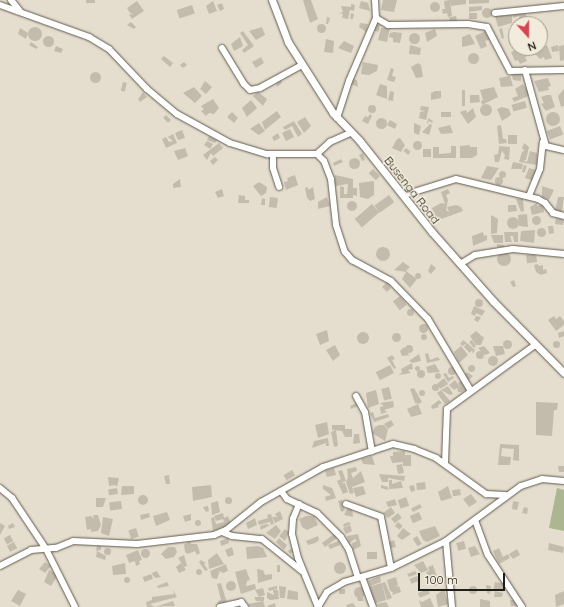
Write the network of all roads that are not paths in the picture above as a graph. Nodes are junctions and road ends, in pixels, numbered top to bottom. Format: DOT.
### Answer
graph roads {
  1 [pos="11,0"];
  2 [pos="272,0"];
  3 [pos="375,0"];
  4 [pos="0,5"];
  5 [pos="564,6"];
  6 [pos="20,11"];
  7 [pos="495,13"];
  8 [pos="376,18"];
  9 [pos="222,48"];
  10 [pos="302,65"];
  11 [pos="525,70"];
  12 [pos="564,70"];
  13 [pos="336,118"];
  14 [pos="350,133"];
  15 [pos="543,140"];
  16 [pos="564,150"];
  17 [pos="317,154"];
  18 [pos="272,155"];
  19 [pos="279,187"];
  20 [pos="404,195"];
  21 [pos="529,196"];
  22 [pos="564,216"];
  23 [pos="564,254"];
  24 [pos="460,264"];
  25 [pos="535,345"];
  26 [pos="564,373"];
  27 [pos="471,391"];
  28 [pos="356,396"];
  29 [pos="372,451"];
  30 [pos="445,462"];
  31 [pos="564,481"];
  32 [pos="0,488"];
  33 [pos="281,491"];
  34 [pos="505,495"];
  35 [pos="299,504"];
  36 [pos="346,504"];
  37 [pos="475,520"];
  38 [pos="222,532"];
  39 [pos="446,542"];
  40 [pos="46,549"];
  41 [pos="0,566"];
  42 [pos="391,568"];
  43 [pos="303,572"];
  44 [pos="360,577"];
  45 [pos="75,607"];
  46 [pos="220,607"];
  47 [pos="245,607"];
  48 [pos="318,607"];
  49 [pos="373,607"];
  50 [pos="452,607"];
  51 [pos="522,607"];
  1 -- 6 [label="street"];
  2 -- 10 [label="street, Busenga Road"];
  3 -- 8 [label="street"];
  4 -- 6 [label="street"];
  5 -- 7 [label="street"];
  6 -- 18 [label="street"];
  8 -- 11 [label="street"];
  8 -- 13 [label="street"];
  9 -- 10 [label="street"];
  10 -- 13 [label="street, Busenga Road"];
  11 -- 12 [label="street"];
  11 -- 15 [label="street"];
  13 -- 14 [label="street, Busenga Road"];
  14 -- 17 [label="street"];
  14 -- 20 [label="street, Busenga Road"];
  15 -- 16 [label="street"];
  15 -- 21 [label="street"];
  17 -- 18 [label="street"];
  17 -- 27 [label="street"];
  18 -- 19 [label="street"];
  20 -- 21 [label="street"];
  20 -- 24 [label="street, Busenga Road"];
  21 -- 22 [label="street"];
  23 -- 24 [label="street"];
  24 -- 25 [label="street, Busenga Road"];
  25 -- 26 [label="street, Busenga Road"];
  25 -- 27 [label="street"];
  27 -- 30 [label="street"];
  28 -- 29 [label="street"];
  29 -- 30 [label="street"];
  29 -- 33 [label="street"];
  30 -- 34 [label="street"];
  31 -- 34 [label="street"];
  32 -- 40 [label="street"];
  33 -- 35 [label="street"];
  33 -- 38 [label="street"];
  34 -- 37 [label="street"];
  35 -- 43 [label="street"];
  35 -- 44 [label="street"];
  36 -- 42 [label="street"];
  37 -- 39 [label="street"];
  37 -- 51 [label="street"];
  38 -- 40 [label="street"];
  38 -- 43 [label="street"];
  39 -- 42 [label="street"];
  39 -- 50 [label="street"];
  40 -- 41 [label="street"];
  40 -- 45 [label="street"];
  42 -- 44 [label="street"];
  43 -- 48 [label="street"];
  44 -- 48 [label="street"];
  44 -- 49 [label="street"];
  46 -- 47 [label="street"];
}
